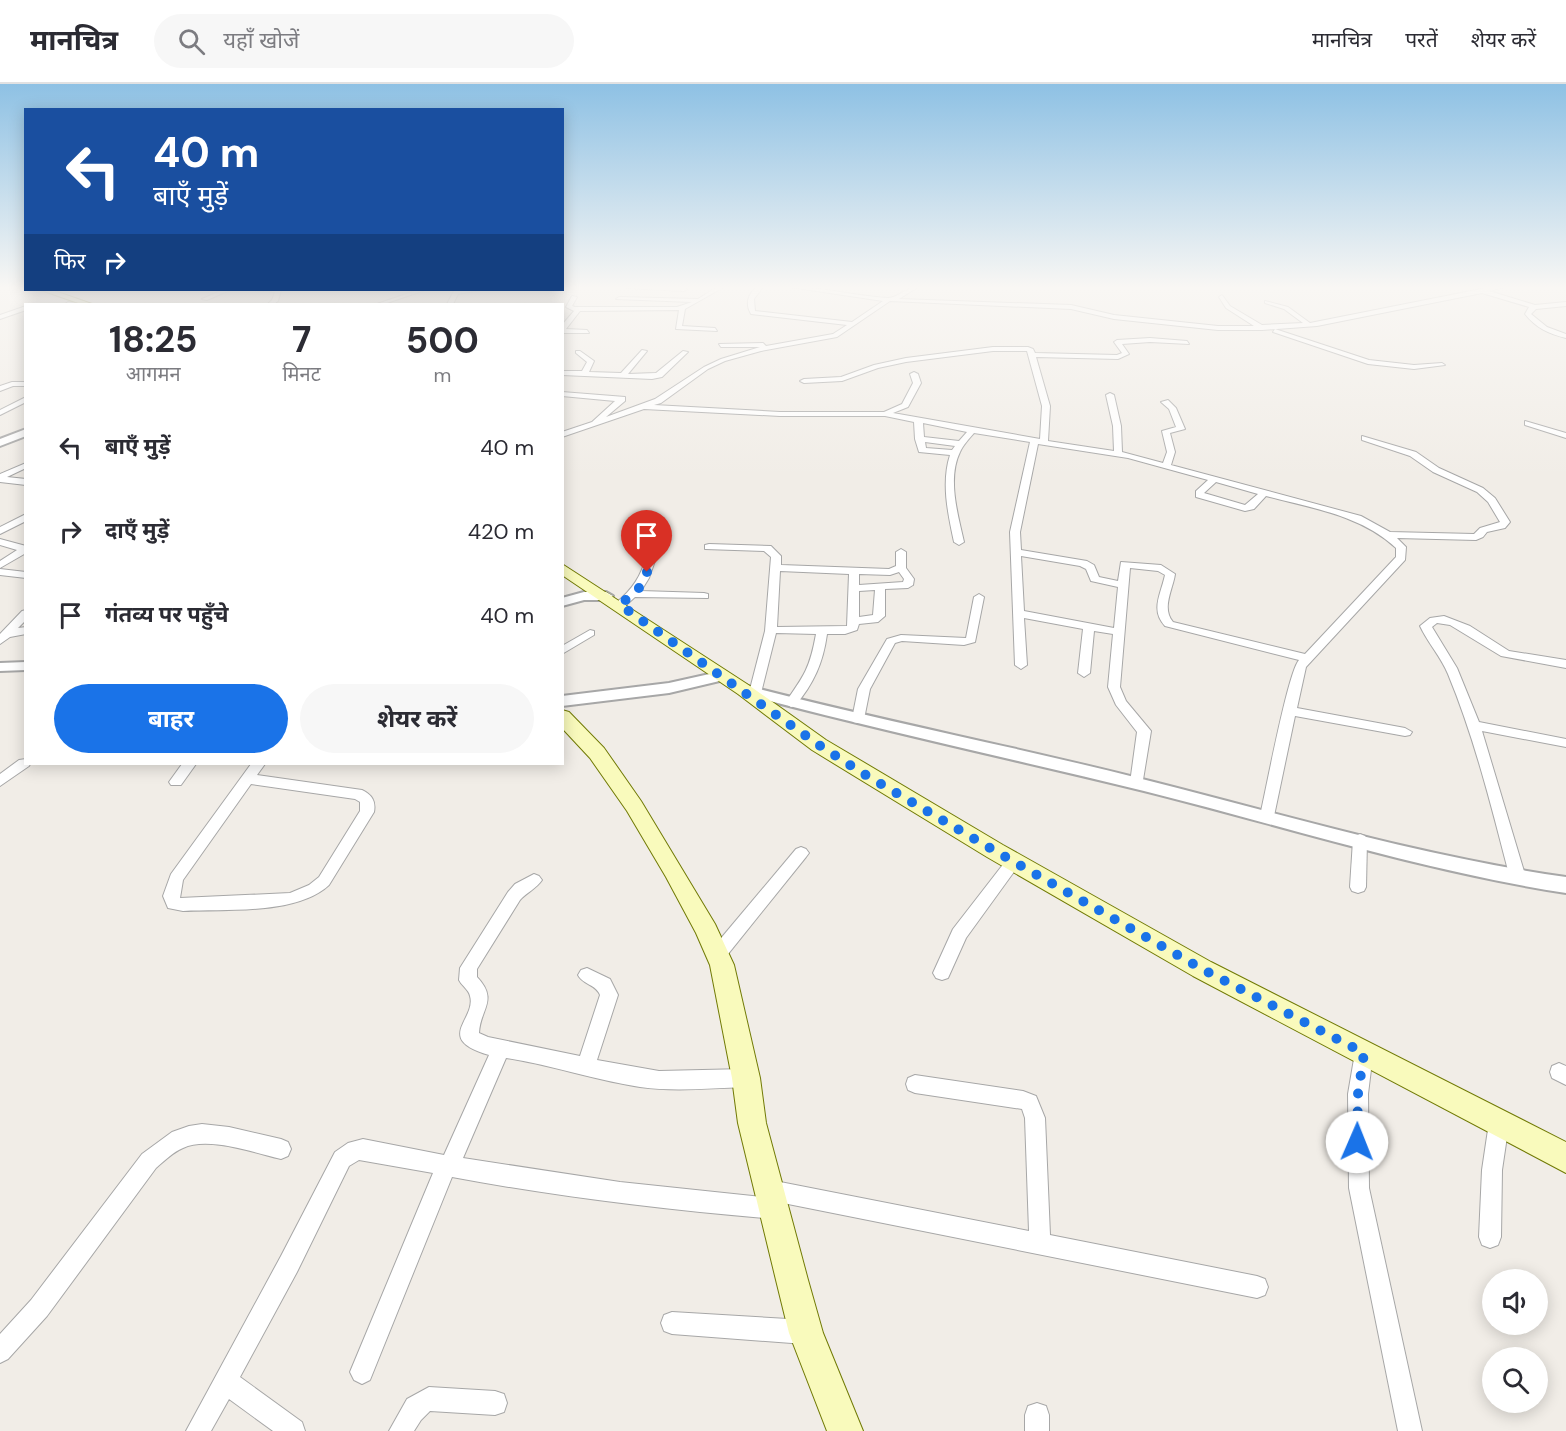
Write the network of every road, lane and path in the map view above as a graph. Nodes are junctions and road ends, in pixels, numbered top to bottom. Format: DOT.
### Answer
graph roads {
  1 [pos="762,350"];
  2 [pos="986,350"];
  3 [pos="1028,350"];
  4 [pos="1123,350"];
  5 [pos="1331,350"];
  6 [pos="644,351"];
  7 [pos="578,352"];
  8 [pos="685,352"];
  9 [pos="1032,356"];
  10 [pos="1442,365"];
  11 [pos="564,373"];
  12 [pos="585,373"];
  13 [pos="914,374"];
  14 [pos="24,377"];
  15 [pos="626,378"];
  16 [pos="804,381"];
  17 [pos="24,384"];
  18 [pos="4,387"];
  19 [pos="616,390"];
  20 [pos="564,394"];
  21 [pos="582,395"];
  22 [pos="1110,395"];
  23 [pos="609,397"];
  24 [pos="24,400"];
  25 [pos="1165,402"];
  26 [pos="646,407"];
  27 [pos="1,411"];
  28 [pos="24,411"];
  29 [pos="885,414"];
  30 [pos="918,419"];
  31 [pos="1528,423"];
  32 [pos="592,425"];
  33 [pos="972,430"];
  34 [pos="24,433"];
  35 [pos="564,434"];
  36 [pos="1566,436"];
  37 [pos="1365,438"];
  38 [pos="919,439"];
  39 [pos="1039,442"];
  40 [pos="0,443"];
  41 [pos="961,444"];
  42 [pos="955,453"];
  43 [pos="1118,454"];
  44 [pos="1167,465"];
  45 [pos="24,466"];
  46 [pos="0,478"];
  47 [pos="1215,478"];
  48 [pos="24,482"];
  49 [pos="1265,492"];
  50 [pos="24,518"];
  51 [pos="0,531"];
  52 [pos="1388,534"];
  53 [pos="0,542"];
  54 [pos="959,542"];
  55 [pos="709,547"];
  56 [pos="24,548"];
  57 [pos="646,549"];
  58 [pos="24,550"];
  59 [pos="901,552"];
  60 [pos="1015,552"];
  61 [pos="0,565"];
  62 [pos="775,568"];
  63 [pos="901,568"];
  64 [pos="564,569"];
  65 [pos="854,571"];
  66 [pos="0,572"];
  67 [pos="24,575"];
  68 [pos="1123,585"];
  69 [pos="880,587"];
  70 [pos="854,588"];
  71 [pos="704,596"];
  72 [pos="979,597"];
  73 [pos="620,598"];
  74 [pos="564,601"];
  75 [pos="1018,613"];
  76 [pos="23,621"];
  77 [pos="854,621"];
  78 [pos="1,622"];
  79 [pos="1089,627"];
  80 [pos="771,630"];
  81 [pos="822,630"];
  82 [pos="1118,632"];
  83 [pos="590,633"];
  84 [pos="4,637"];
  85 [pos="564,650"];
  86 [pos="1306,658"];
  87 [pos="1566,664"];
  88 [pos="1021,665"];
  89 [pos="24,666"];
  90 [pos="0,668"];
  91 [pos="1084,673"];
  92 [pos="723,676"];
  93 [pos="749,691"];
  94 [pos="564,701"];
  95 [pos="791,702"];
  96 [pos="1289,711"];
  97 [pos="564,718"];
  98 [pos="858,719"];
  99 [pos="1472,725"];
  100 [pos="1405,732"];
  101 [pos="1566,743"];
  102 [pos="24,763"];
  103 [pos="188,765"];
  104 [pos="257,765"];
  105 [pos="247,779"];
  106 [pos="0,781"];
  107 [pos="176,782"];
  108 [pos="1137,783"];
  109 [pos="1266,816"];
  110 [pos="1360,840"];
  111 [pos="801,853"];
  112 [pos="1013,862"];
  113 [pos="1518,878"];
  114 [pos="534,880"];
  115 [pos="1566,885"];
  116 [pos="1358,887"];
  117 [pos="718,954"];
  118 [pos="942,973"];
  119 [pos="587,975"];
  120 [pos="501,1048"];
  121 [pos="1364,1053"];
  122 [pos="585,1068"];
  123 [pos="746,1078"];
  124 [pos="915,1084"];
  125 [pos="1499,1123"];
  126 [pos="281,1149"];
  127 [pos="1566,1158"];
  128 [pos="448,1167"];
  129 [pos="773,1199"];
  130 [pos="1490,1237"];
  131 [pos="1040,1245"];
  132 [pos="1257,1287"];
  133 [pos="672,1323"];
  134 [pos="806,1333"];
  135 [pos="0,1351"];
  136 [pos="362,1372"];
  137 [pos="225,1381"];
  138 [pos="495,1403"];
  139 [pos="198,1431"];
  140 [pos="293,1431"];
  141 [pos="401,1431"];
  142 [pos="845,1431"];
  143 [pos="1410,1431"];
  1 -- 26 [label="street"];
  2 -- 16 [label="street"];
  3 -- 9 [label="street"];
  4 -- 9 [label="street"];
  5 -- 10 [label="street"];
  6 -- 15 [label="street"];
  7 -- 12 [label="street"];
  8 -- 15 [label="street"];
  9 -- 39 [label="street"];
  11 -- 12 [label="street"];
  12 -- 15 [label="street"];
  12 -- 21 [label="street"];
  13 -- 29 [label="street"];
  14 -- 18 [label="street"];
  17 -- 18 [label="street"];
  19 -- 23 [label="street"];
  20 -- 21 [label="street"];
  21 -- 23 [label="street"];
  22 -- 43 [label="street"];
  23 -- 32 [label="street"];
  24 -- 27 [label="street"];
  25 -- 44 [label="street"];
  26 -- 29 [label="street"];
  26 -- 32 [label="street"];
  27 -- 28 [label="street"];
  29 -- 30 [label="street"];
  30 -- 33 [label="street"];
  30 -- 38 [label="street"];
  31 -- 36 [label="street"];
  32 -- 35 [label="street"];
  33 -- 39 [label="street"];
  33 -- 41 [label="street"];
  34 -- 40 [label="street"];
  37 -- 52 [label="street"];
  38 -- 41 [label="street"];
  38 -- 42 [label="street"];
  39 -- 43 [label="street"];
  39 -- 60 [label="street"];
  41 -- 42 [label="street"];
  42 -- 54 [label="street"];
  43 -- 44 [label="street"];
  44 -- 47 [label="street"];
  45 -- 46 [label="street"];
  46 -- 48 [label="street"];
  47 -- 49 [label="street"];
  47 -- 49 [label="street"];
  49 -- 52 [label="street"];
  50 -- 51 [label="street"];
  52 -- 86 [label="street"];
  53 -- 56 [label="street"];
  55 -- 62 [label="street"];
  57 -- 73 [label="street"];
  58 -- 61 [label="street"];
  59 -- 63 [label="street"];
  60 -- 68 [label="street"];
  60 -- 75 [label="street"];
  62 -- 65 [label="street"];
  62 -- 80 [label="street"];
  63 -- 65 [label="street"];
  63 -- 69 [label="street"];
  64 -- 73 [label="main road"];
  65 -- 70 [label="street"];
  66 -- 67 [label="street"];
  68 -- 82 [label="street"];
  68 -- 86 [label="street"];
  69 -- 70 [label="street"];
  69 -- 77 [label="street"];
  70 -- 77 [label="street"];
  71 -- 73 [label="street"];
  72 -- 98 [label="street"];
  73 -- 74 [label="street"];
  73 -- 92 [label="main road"];
  75 -- 79 [label="street"];
  75 -- 88 [label="street"];
  76 -- 78 [label="street"];
  76 -- 84 [label="street"];
  77 -- 81 [label="street"];
  79 -- 82 [label="street"];
  79 -- 91 [label="street"];
  80 -- 81 [label="street"];
  80 -- 93 [label="street"];
  81 -- 95 [label="street"];
  82 -- 108 [label="street"];
  83 -- 85 [label="street"];
  86 -- 96 [label="street"];
  87 -- 99 [label="street"];
  89 -- 90 [label="street"];
  92 -- 93 [label="main road"];
  92 -- 94 [label="street"];
  93 -- 95 [label="street"];
  93 -- 112 [label="main road"];
  95 -- 98 [label="street"];
  96 -- 100 [label="street"];
  96 -- 109 [label="street"];
  97 -- 117 [label="main road"];
  98 -- 108 [label="street"];
  99 -- 101 [label="street"];
  99 -- 113 [label="street"];
  102 -- 106 [label="street"];
  103 -- 107 [label="street"];
  104 -- 105 [label="street"];
  105 -- 105 [label="street"];
  108 -- 109 [label="street"];
  109 -- 110 [label="street"];
  110 -- 113 [label="street"];
  110 -- 116 [label="street"];
  111 -- 117 [label="street"];
  112 -- 118 [label="street"];
  112 -- 121 [label="main road"];
  113 -- 115 [label="street"];
  114 -- 120 [label="street"];
  117 -- 123 [label="main road"];
  119 -- 122 [label="street"];
  120 -- 122 [label="street"];
  120 -- 128 [label="street"];
  121 -- 125 [label="main road"];
  121 -- 143 [label="street"];
  122 -- 123 [label="street"];
  123 -- 129 [label="main road"];
  124 -- 131 [label="street"];
  125 -- 127 [label="main road"];
  125 -- 130 [label="street"];
  126 -- 135 [label="street"];
  128 -- 129 [label="street"];
  128 -- 136 [label="street"];
  128 -- 137 [label="street"];
  129 -- 131 [label="street"];
  129 -- 134 [label="main road"];
  131 -- 132 [label="street"];
  133 -- 134 [label="street"];
  134 -- 142 [label="main road"];
  137 -- 139 [label="street"];
  137 -- 140 [label="street"];
  138 -- 141 [label="street"];
}
